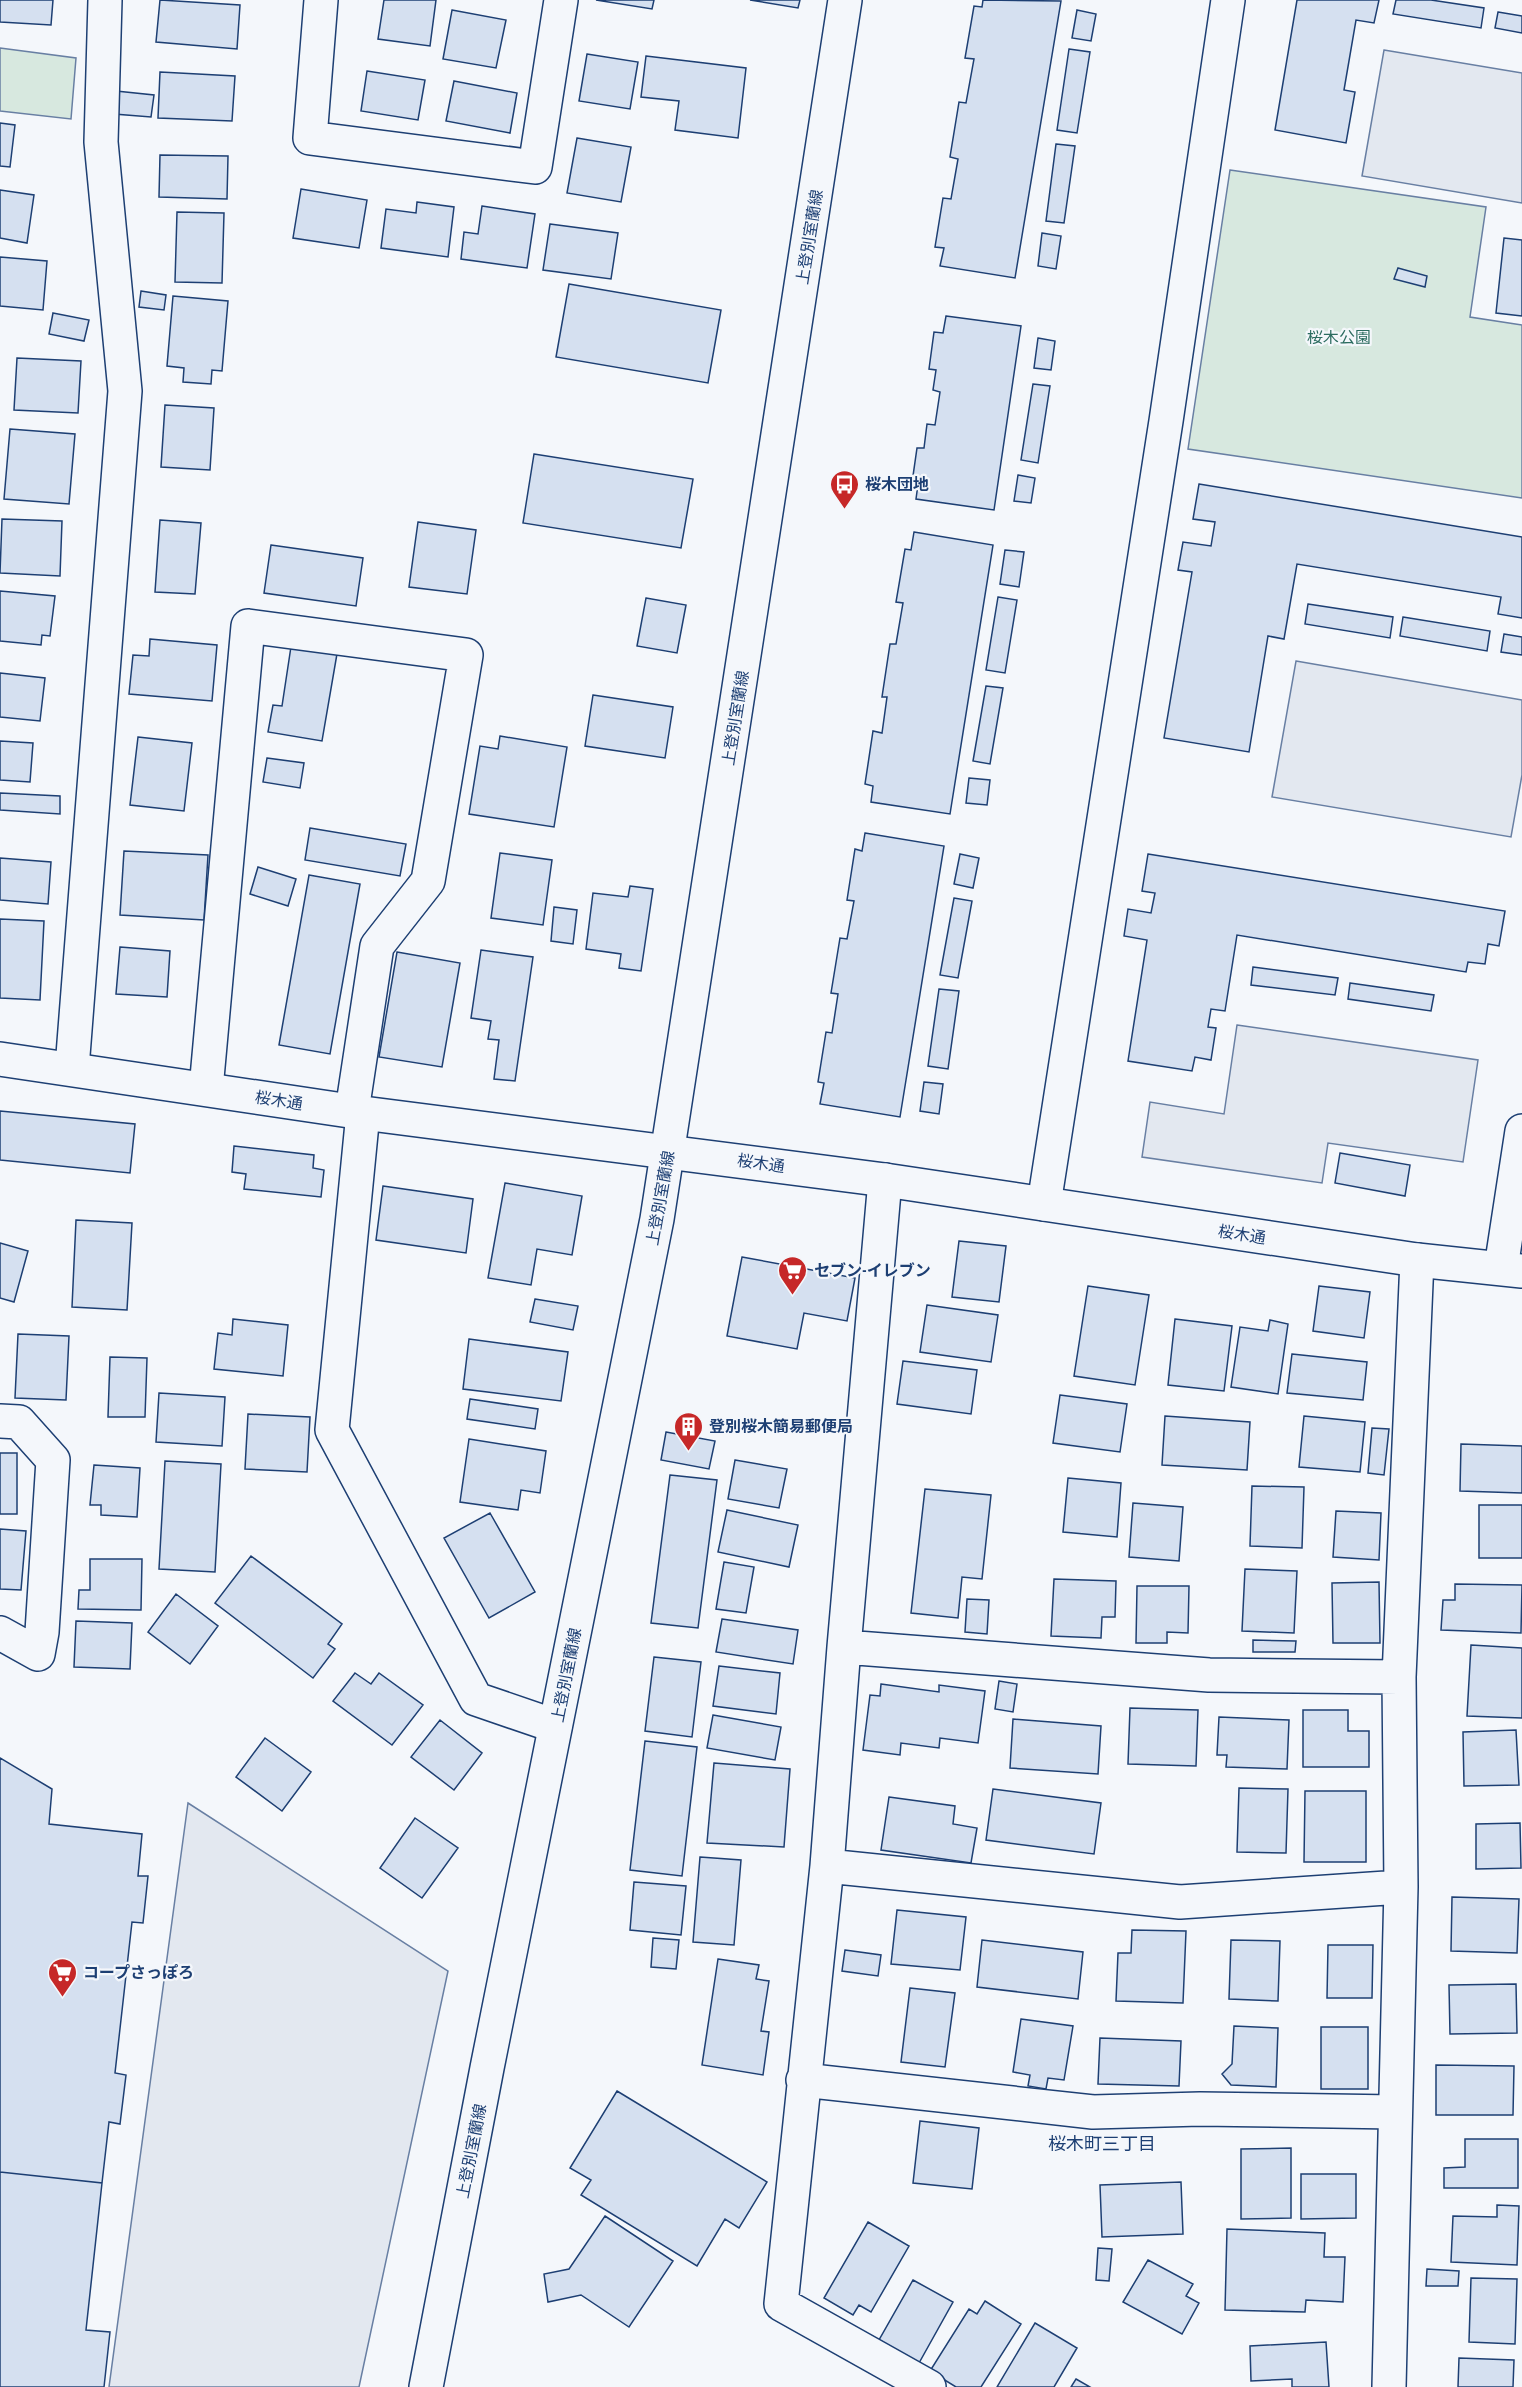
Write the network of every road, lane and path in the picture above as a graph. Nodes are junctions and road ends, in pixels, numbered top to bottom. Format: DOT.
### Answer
graph roads {
  1 [pos="105,0"];
  2 [pos="321,0"];
  3 [pos="561,0"];
  4 [pos="845,0"];
  5 [pos="1228,0"];
  6 [pos="0,1059"];
  7 [pos="72,1068"];
  8 [pos="206,1089"];
  9 [pos="358,1112"];
  10 [pos="1522,1131"];
  11 [pos="668,1151"];
  12 [pos="885,1180"];
  13 [pos="1044,1204"];
  14 [pos="1417,1260"];
  15 [pos="1511,1269"];
  16 [pos="0,1421"];
  17 [pos="0,1634"];
  18 [pos="844,1647"];
  19 [pos="1399,1677"];
  20 [pos="555,1726"];
  21 [pos="827,1866"];
  22 [pos="1401,1887"];
  23 [pos="803,2080"];
  24 [pos="1395,2112"];
  25 [pos="426,2387"];
  26 [pos="929,2387"];
  27 [pos="1389,2387"];
  1 -- 7 [label="street"];
  2 -- 3 [label="street"];
  4 -- 11 [label="street, 上登別室蘭線"];
  5 -- 13 [label="street"];
  6 -- 7 [label="street, 桜木通"];
  7 -- 8 [label="street, 桜木通"];
  8 -- 9 [label="street, 桜木通"];
  8 -- 9 [label="street"];
  9 -- 11 [label="street, 桜木通"];
  9 -- 20 [label="street"];
  10 -- 15 [label="street"];
  11 -- 12 [label="street, 桜木通"];
  11 -- 20 [label="street, 上登別室蘭線"];
  12 -- 13 [label="street, 桜木通"];
  12 -- 18 [label="street"];
  13 -- 14 [label="street, 桜木通"];
  14 -- 15 [label="street, 桜木通"];
  14 -- 19 [label="street"];
  16 -- 17 [label="street"];
  18 -- 19 [label="street"];
  18 -- 21 [label="street"];
  19 -- 22 [label="street"];
  20 -- 25 [label="street, 上登別室蘭線"];
  21 -- 22 [label="street"];
  21 -- 23 [label="street"];
  22 -- 24 [label="street"];
  23 -- 24 [label="street"];
  23 -- 26 [label="street"];
  24 -- 27 [label="street"];
}
